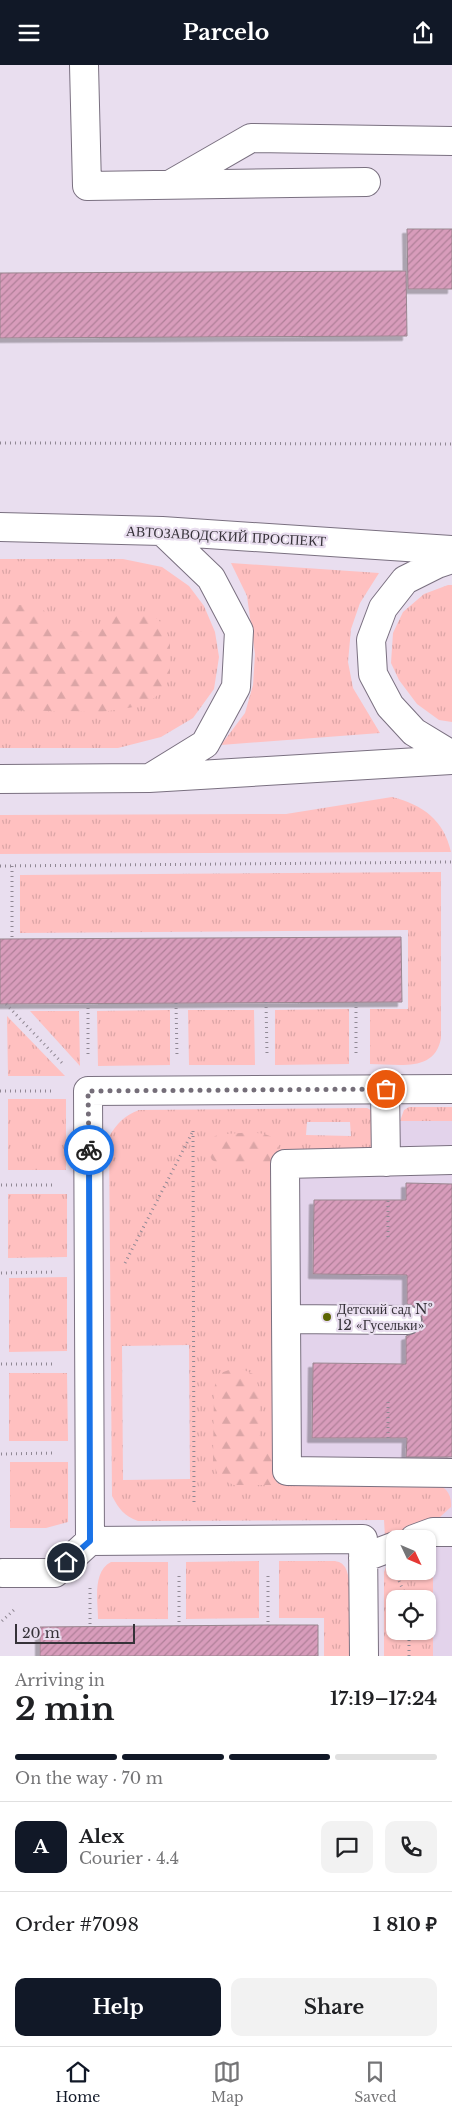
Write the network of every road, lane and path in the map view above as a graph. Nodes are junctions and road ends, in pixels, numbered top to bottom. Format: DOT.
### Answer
graph roads {
  1 [pos="84,65"];
  2 [pos="452,141"];
  3 [pos="366,182"];
  4 [pos="168,185"];
  5 [pos="0,443"];
  6 [pos="452,444"];
  7 [pos="0,527"];
  8 [pos="162,531"];
  9 [pos="452,550"];
  10 [pos="452,559"];
  11 [pos="452,755"];
  12 [pos="452,760"];
  13 [pos="149,778"];
  14 [pos="0,779"];
  15 [pos="452,862"];
  16 [pos="0,866"];
  17 [pos="12,866"];
  18 [pos="12,939"];
  19 [pos="266,1002"];
  20 [pos="356,1002"];
  21 [pos="88,1003"];
  22 [pos="176,1003"];
  23 [pos="6,1004"];
  24 [pos="356,1089"];
  25 [pos="386,1089"];
  26 [pos="452,1089"];
  27 [pos="177,1090"];
  28 [pos="214,1090"];
  29 [pos="267,1090"];
  30 [pos="0,1091"];
  31 [pos="88,1091"];
  32 [pos="193,1131"];
  33 [pos="452,1160"];
  34 [pos="386,1162"];
  35 [pos="1,1185"];
  36 [pos="89,1185"];
  37 [pos="89,1272"];
  38 [pos="0,1273"];
  39 [pos="286,1319"];
  40 [pos="406,1320"];
  41 [pos="89,1363"];
  42 [pos="1,1364"];
  43 [pos="90,1453"];
  44 [pos="1,1454"];
  45 [pos="452,1473"];
  46 [pos="436,1532"];
  47 [pos="452,1532"];
  48 [pos="268,1539"];
  49 [pos="187,1540"];
  50 [pos="90,1541"];
  51 [pos="386,1549"];
  52 [pos="363,1558"];
  53 [pos="2,1573"];
  54 [pos="179,1625"];
  55 [pos="268,1625"];
  56 [pos="409,1640"];
  57 [pos="364,1656"];
  58 [pos="408,1656"];
  1 -- 4 [label="street"];
  2 -- 4 [label="street"];
  3 -- 4 [label="street"];
  5 -- 6 [label="path"];
  7 -- 8 [label="street, АВТОЗАВОДСКИЙ ПРОСПЕКТ"];
  8 -- 9 [label="street, АВТОЗАВОДСКИЙ ПРОСПЕКТ"];
  8 -- 13 [label="street"];
  10 -- 11 [label="street"];
  12 -- 13 [label="street"];
  13 -- 14 [label="street"];
  15 -- 17 [label="path"];
  16 -- 17 [label="path"];
  17 -- 18 [label="path"];
  19 -- 29 [label="path"];
  20 -- 24 [label="path"];
  21 -- 31 [label="path"];
  22 -- 27 [label="path"];
  23 -- 31 [label="path"];
  24 -- 25 [label="street"];
  24 -- 29 [label="street"];
  25 -- 26 [label="street"];
  25 -- 34 [label="street"];
  27 -- 28 [label="street"];
  27 -- 31 [label="street"];
  28 -- 29 [label="street"];
  28 -- 32 [label="path"];
  30 -- 31 [label="path"];
  31 -- 36 [label="street"];
  32 -- 37 [label="path"];
  32 -- 49 [label="path"];
  33 -- 34 [label="street"];
  34 -- 39 [label="street"];
  35 -- 36 [label="path"];
  36 -- 37 [label="street"];
  37 -- 38 [label="path"];
  37 -- 41 [label="street"];
  39 -- 40 [label="street"];
  39 -- 45 [label="street"];
  41 -- 42 [label="path"];
  41 -- 43 [label="street"];
  43 -- 44 [label="path"];
  43 -- 50 [label="street"];
  46 -- 47 [label="street"];
  48 -- 49 [label="street"];
  48 -- 52 [label="street"];
  48 -- 55 [label="path"];
  49 -- 50 [label="street"];
  49 -- 54 [label="path"];
  50 -- 53 [label="street"];
  51 -- 52 [label="street"];
  52 -- 57 [label="street"];
  56 -- 58 [label="path"];
}
